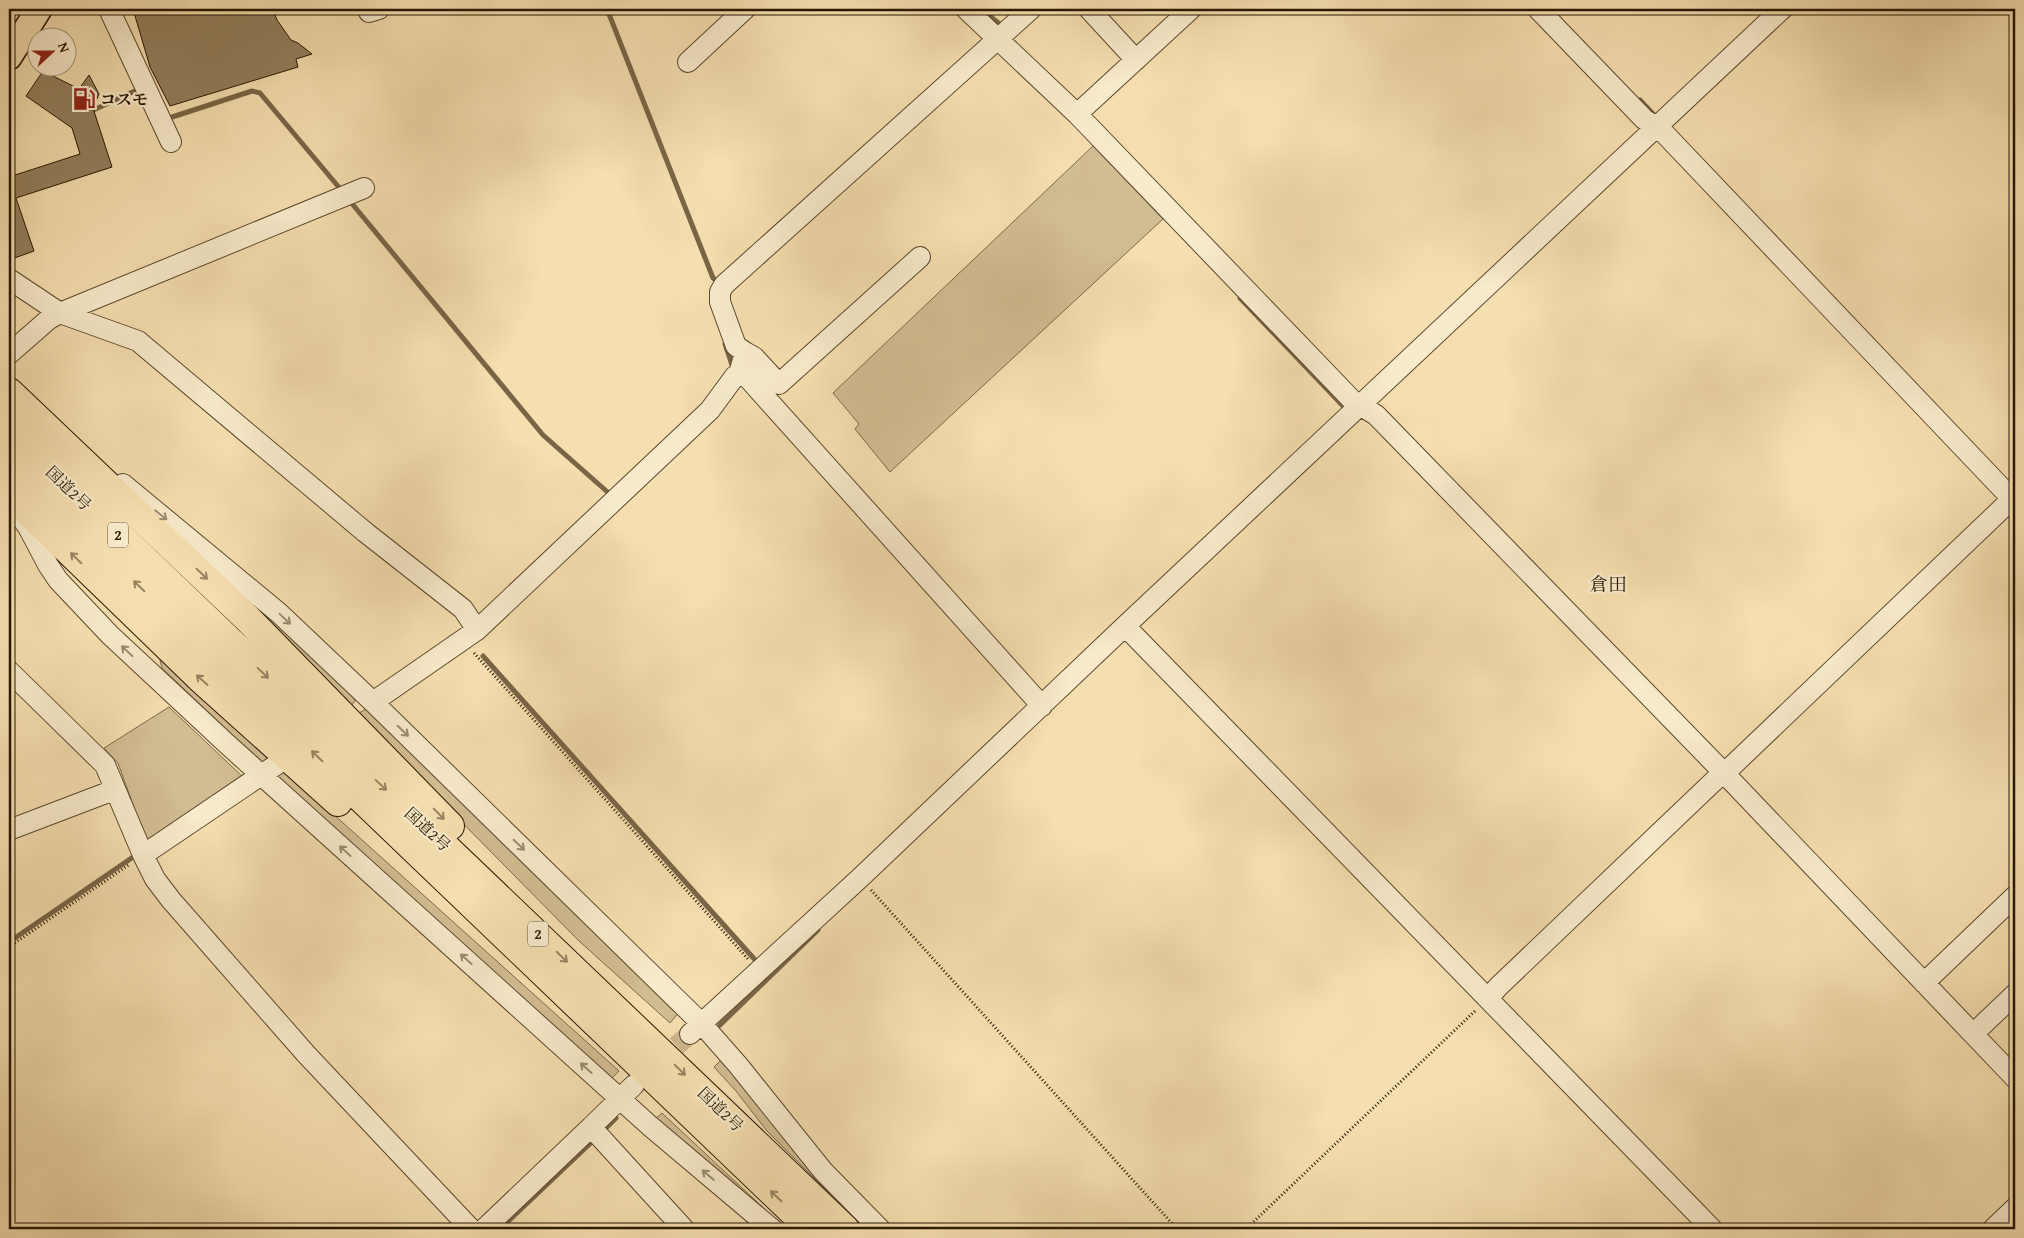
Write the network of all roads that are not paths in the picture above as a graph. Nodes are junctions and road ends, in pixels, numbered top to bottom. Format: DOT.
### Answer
graph roads {
  1 [pos="37,9"];
  2 [pos="108,9"];
  3 [pos="745,9"];
  4 [pos="966,9"];
  5 [pos="1031,9"];
  6 [pos="1089,9"];
  7 [pos="1190,9"];
  8 [pos="1538,9"];
  9 [pos="1782,9"];
  10 [pos="1000,39"];
  11 [pos="9,57"];
  12 [pos="1136,60"];
  13 [pos="688,62"];
  14 [pos="1078,114"];
  15 [pos="1661,131"];
  16 [pos="171,142"];
  17 [pos="352,193"];
  18 [pos="920,257"];
  19 [pos="9,279"];
  20 [pos="60,313"];
  21 [pos="9,354"];
  22 [pos="741,365"];
  23 [pos="11,394"];
  24 [pos="1367,408"];
  25 [pos="9,430"];
  26 [pos="9,461"];
  27 [pos="9,493"];
  28 [pos="9,500"];
  29 [pos="2014,500"];
  30 [pos="148,629"];
  31 [pos="1129,631"];
  32 [pos="471,635"];
  33 [pos="220,648"];
  34 [pos="9,671"];
  35 [pos="372,700"];
  36 [pos="1042,706"];
  37 [pos="352,712"];
  38 [pos="226,744"];
  39 [pos="279,764"];
  40 [pos="1724,773"];
  41 [pos="263,775"];
  42 [pos="114,790"];
  43 [pos="9,830"];
  44 [pos="143,855"];
  45 [pos="2015,896"];
  46 [pos="535,931"];
  47 [pos="1924,983"];
  48 [pos="2015,994"];
  49 [pos="1488,998"];
  50 [pos="696,1028"];
  51 [pos="1973,1034"];
  52 [pos="2015,1078"];
  53 [pos="627,1092"];
  54 [pos="696,1120"];
  55 [pos="595,1132"];
  56 [pos="2015,1208"];
  57 [pos="470,1229"];
  58 [pos="484,1229"];
  59 [pos="684,1229"];
  60 [pos="772,1229"];
  61 [pos="811,1229"];
  62 [pos="846,1229"];
  63 [pos="880,1229"];
  64 [pos="1712,1229"];
  65 [pos="1993,1229"];
  1 -- 11 [label="main road"];
  2 -- 16 [label="street"];
  3 -- 13 [label="street"];
  4 -- 10 [label="street"];
  5 -- 10 [label="street"];
  6 -- 12 [label="street"];
  7 -- 12 [label="street"];
  8 -- 15 [label="street"];
  9 -- 15 [label="street"];
  10 -- 14 [label="street"];
  10 -- 22 [label="street"];
  12 -- 14 [label="street"];
  14 -- 24 [label="street"];
  15 -- 24 [label="street"];
  15 -- 29 [label="street"];
  17 -- 20 [label="street"];
  18 -- 22 [label="street"];
  19 -- 20 [label="street"];
  20 -- 21 [label="street"];
  20 -- 32 [label="street"];
  22 -- 32 [label="street"];
  22 -- 36 [label="street"];
  23 -- 35 [label="street, one-way"];
  23 -- 46 [label="highway, one-way"];
  24 -- 31 [label="street"];
  24 -- 40 [label="street"];
  25 -- 33 [label="highway, 国道2号 / 2"];
  33 -- 26 [label="highway, 国道2号 / 2, one-way"];
  30 -- 27 [label="highway, one-way"];
  38 -- 28 [label="street, one-way"];
  29 -- 40 [label="street"];
  30 -- 38 [label="street"];
  54 -- 30 [label="highway, one-way"];
  31 -- 36 [label="street"];
  31 -- 49 [label="street"];
  32 -- 35 [label="street"];
  33 -- 46 [label="highway, 国道2号 / 2, one-way"];
  54 -- 33 [label="highway, 国道2号 / 2, one-way"];
  34 -- 42 [label="street"];
  35 -- 37 [label="street"];
  35 -- 50 [label="street, one-way"];
  36 -- 50 [label="street"];
  38 -- 41 [label="street"];
  39 -- 41 [label="street"];
  40 -- 47 [label="street"];
  40 -- 49 [label="street"];
  41 -- 44 [label="street"];
  53 -- 41 [label="street, one-way"];
  42 -- 43 [label="street"];
  42 -- 44 [label="street"];
  44 -- 57 [label="street"];
  45 -- 47 [label="street"];
  46 -- 62 [label="highway, 国道2号 / 2, one-way"];
  47 -- 51 [label="street"];
  48 -- 51 [label="street"];
  49 -- 64 [label="street"];
  50 -- 63 [label="street"];
  51 -- 52 [label="street"];
  53 -- 55 [label="street"];
  60 -- 53 [label="street, one-way"];
  61 -- 54 [label="highway, 国道2号 / 2, one-way"];
  55 -- 58 [label="street"];
  55 -- 59 [label="street"];
  56 -- 65 [label="street"];
}
